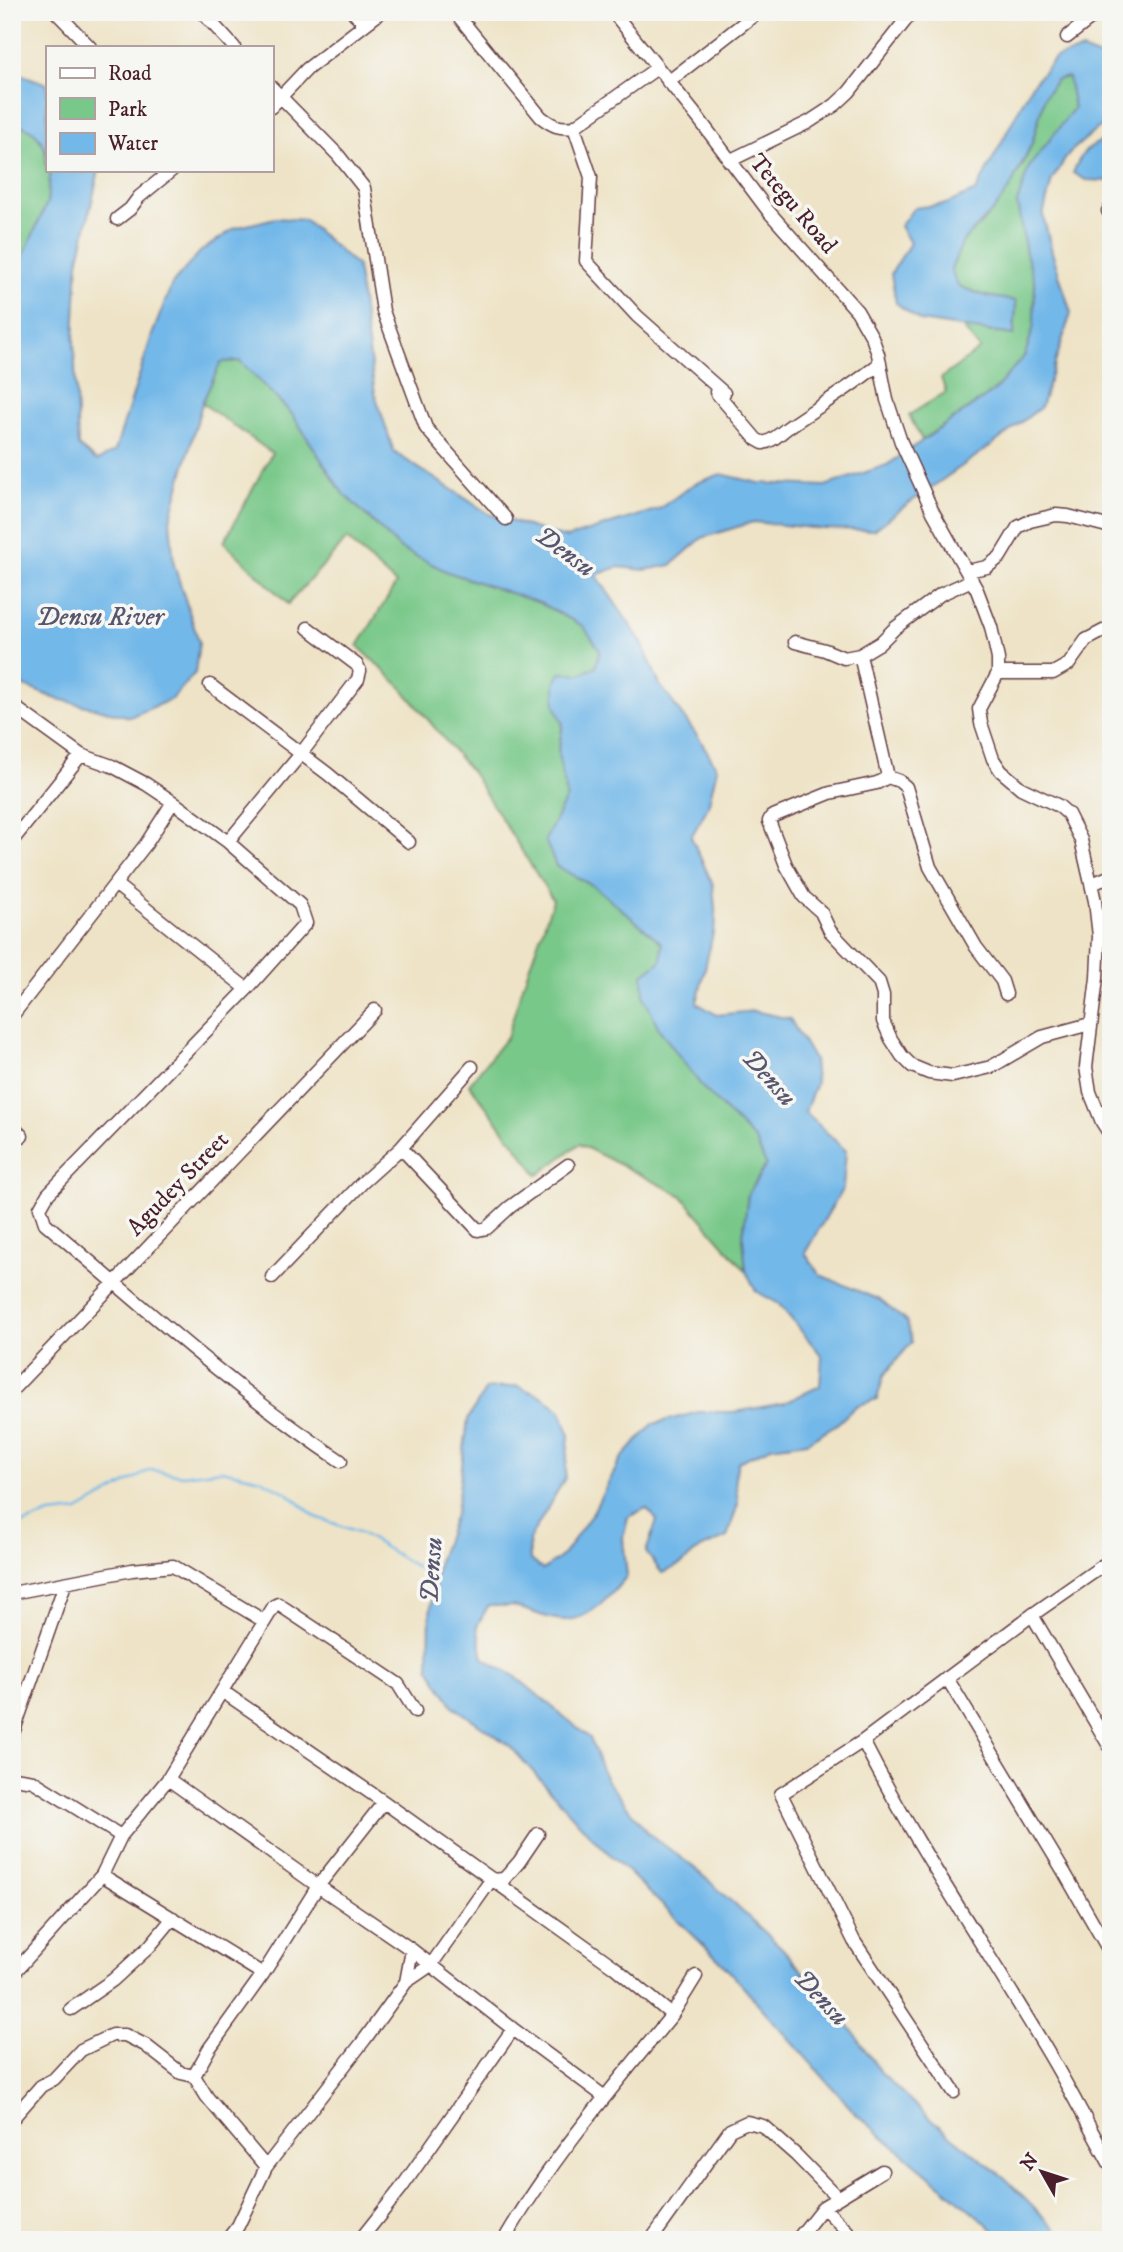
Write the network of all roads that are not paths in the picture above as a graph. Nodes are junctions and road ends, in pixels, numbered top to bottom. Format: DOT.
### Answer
graph roads {
  1 [pos="56,12"];
  2 [pos="202,12"];
  3 [pos="353,12"];
  4 [pos="381,12"];
  5 [pos="455,12"];
  6 [pos="613,12"];
  7 [pos="758,12"];
  8 [pos="912,12"];
  9 [pos="1099,12"];
  10 [pos="365,24"];
  11 [pos="1067,37"];
  12 [pos="89,46"];
  13 [pos="233,46"];
  14 [pos="657,68"];
  15 [pos="668,82"];
  16 [pos="274,97"];
  17 [pos="574,127"];
  18 [pos="729,161"];
  19 [pos="170,172"];
  20 [pos="117,219"];
  21 [pos="880,363"];
  22 [pos="506,519"];
  23 [pos="1111,527"];
  24 [pos="970,575"];
  25 [pos="1111,627"];
  26 [pos="309,628"];
  27 [pos="795,642"];
  28 [pos="860,655"];
  29 [pos="998,673"];
  30 [pos="210,685"];
  31 [pos="12,705"];
  32 [pos="81,755"];
  33 [pos="300,755"];
  34 [pos="888,777"];
  35 [pos="173,802"];
  36 [pos="12,841"];
  37 [pos="228,842"];
  38 [pos="409,842"];
  39 [pos="1111,876"];
  40 [pos="115,884"];
  41 [pos="1091,884"];
  42 [pos="247,989"];
  43 [pos="1006,994"];
  44 [pos="375,1010"];
  45 [pos="12,1016"];
  46 [pos="1090,1024"];
  47 [pos="472,1067"];
  48 [pos="12,1126"];
  49 [pos="22,1136"];
  50 [pos="1111,1136"];
  51 [pos="401,1148"];
  52 [pos="568,1165"];
  53 [pos="272,1277"];
  54 [pos="113,1282"];
  55 [pos="12,1390"];
  56 [pos="341,1461"];
  57 [pos="1111,1560"];
  58 [pos="65,1584"];
  59 [pos="12,1593"];
  60 [pos="1032,1615"];
  61 [pos="264,1621"];
  62 [pos="947,1678"];
  63 [pos="222,1691"];
  64 [pos="415,1711"];
  65 [pos="12,1736"];
  66 [pos="863,1741"];
  67 [pos="1111,1749"];
  68 [pos="13,1778"];
  69 [pos="168,1779"];
  70 [pos="384,1802"];
  71 [pos="538,1834"];
  72 [pos="121,1836"];
  73 [pos="102,1875"];
  74 [pos="491,1881"];
  75 [pos="318,1886"];
  76 [pos="173,1919"];
  77 [pos="412,1950"];
  78 [pos="1111,1954"];
  79 [pos="431,1965"];
  80 [pos="263,1974"];
  81 [pos="12,1975"];
  82 [pos="696,1976"];
  83 [pos="406,1982"];
  84 [pos="71,2009"];
  85 [pos="672,2015"];
  86 [pos="513,2029"];
  87 [pos="194,2076"];
  88 [pos="954,2092"];
  89 [pos="605,2097"];
  90 [pos="12,2119"];
  91 [pos="1111,2166"];
  92 [pos="266,2167"];
  93 [pos="882,2171"];
  94 [pos="838,2198"];
  95 [pos="823,2207"];
  96 [pos="227,2240"];
  97 [pos="360,2240"];
  98 [pos="505,2240"];
  99 [pos="651,2240"];
  100 [pos="797,2240"];
  101 [pos="856,2240"];
  1 -- 12 [label="street"];
  2 -- 13 [label="street"];
  3 -- 10 [label="street"];
  4 -- 10 [label="street"];
  5 -- 17 [label="street"];
  6 -- 14 [label="street, Tetegu Road"];
  7 -- 15 [label="street"];
  8 -- 18 [label="street"];
  9 -- 11 [label="street"];
  10 -- 16 [label="street"];
  14 -- 15 [label="street, Tetegu Road"];
  14 -- 17 [label="street"];
  15 -- 18 [label="street, Tetegu Road"];
  16 -- 22 [label="street"];
  17 -- 21 [label="street"];
  18 -- 21 [label="street, Tetegu Road"];
  19 -- 20 [label="street"];
  21 -- 24 [label="street, Tetegu Road"];
  23 -- 24 [label="street"];
  24 -- 28 [label="street"];
  24 -- 29 [label="street, Tetegu Road"];
  25 -- 29 [label="street"];
  26 -- 33 [label="street"];
  27 -- 28 [label="street"];
  28 -- 34 [label="street"];
  29 -- 41 [label="street"];
  30 -- 33 [label="street"];
  31 -- 32 [label="street"];
  32 -- 35 [label="street"];
  32 -- 36 [label="street"];
  33 -- 37 [label="street"];
  33 -- 38 [label="street"];
  34 -- 43 [label="street"];
  34 -- 46 [label="street"];
  35 -- 37 [label="street"];
  35 -- 40 [label="street"];
  37 -- 42 [label="street"];
  39 -- 41 [label="street"];
  40 -- 42 [label="street"];
  40 -- 45 [label="street"];
  41 -- 46 [label="street"];
  42 -- 54 [label="street"];
  44 -- 54 [label="street, Agudey Street"];
  46 -- 50 [label="street"];
  47 -- 51 [label="street"];
  48 -- 49 [label="street"];
  51 -- 52 [label="street"];
  51 -- 53 [label="street"];
  54 -- 55 [label="street, Agudey Street"];
  54 -- 56 [label="street"];
  57 -- 60 [label="street"];
  58 -- 59 [label="street"];
  58 -- 61 [label="street"];
  58 -- 65 [label="street"];
  60 -- 62 [label="street"];
  60 -- 67 [label="street"];
  61 -- 63 [label="street"];
  61 -- 64 [label="street"];
  62 -- 66 [label="street"];
  62 -- 78 [label="street"];
  63 -- 69 [label="street"];
  63 -- 70 [label="street"];
  66 -- 88 [label="street"];
  66 -- 91 [label="street"];
  68 -- 72 [label="street"];
  69 -- 72 [label="street"];
  69 -- 75 [label="street"];
  70 -- 74 [label="street"];
  70 -- 75 [label="street"];
  71 -- 74 [label="street"];
  72 -- 73 [label="street"];
  73 -- 76 [label="street"];
  73 -- 81 [label="street"];
  74 -- 79 [label="street"];
  74 -- 85 [label="street"];
  75 -- 77 [label="street"];
  75 -- 80 [label="street"];
  76 -- 80 [label="street"];
  76 -- 84 [label="street"];
  77 -- 79 [label="street"];
  77 -- 83 [label="street"];
  79 -- 83 [label="street"];
  79 -- 86 [label="street"];
  80 -- 87 [label="street"];
  82 -- 85 [label="street"];
  83 -- 92 [label="street"];
  85 -- 89 [label="street"];
  86 -- 89 [label="street"];
  86 -- 97 [label="street"];
  87 -- 90 [label="street"];
  87 -- 92 [label="street"];
  89 -- 98 [label="street"];
  92 -- 96 [label="street"];
  93 -- 94 [label="street"];
  94 -- 95 [label="street"];
  94 -- 99 [label="street"];
  95 -- 100 [label="street"];
  95 -- 101 [label="street"];
}
